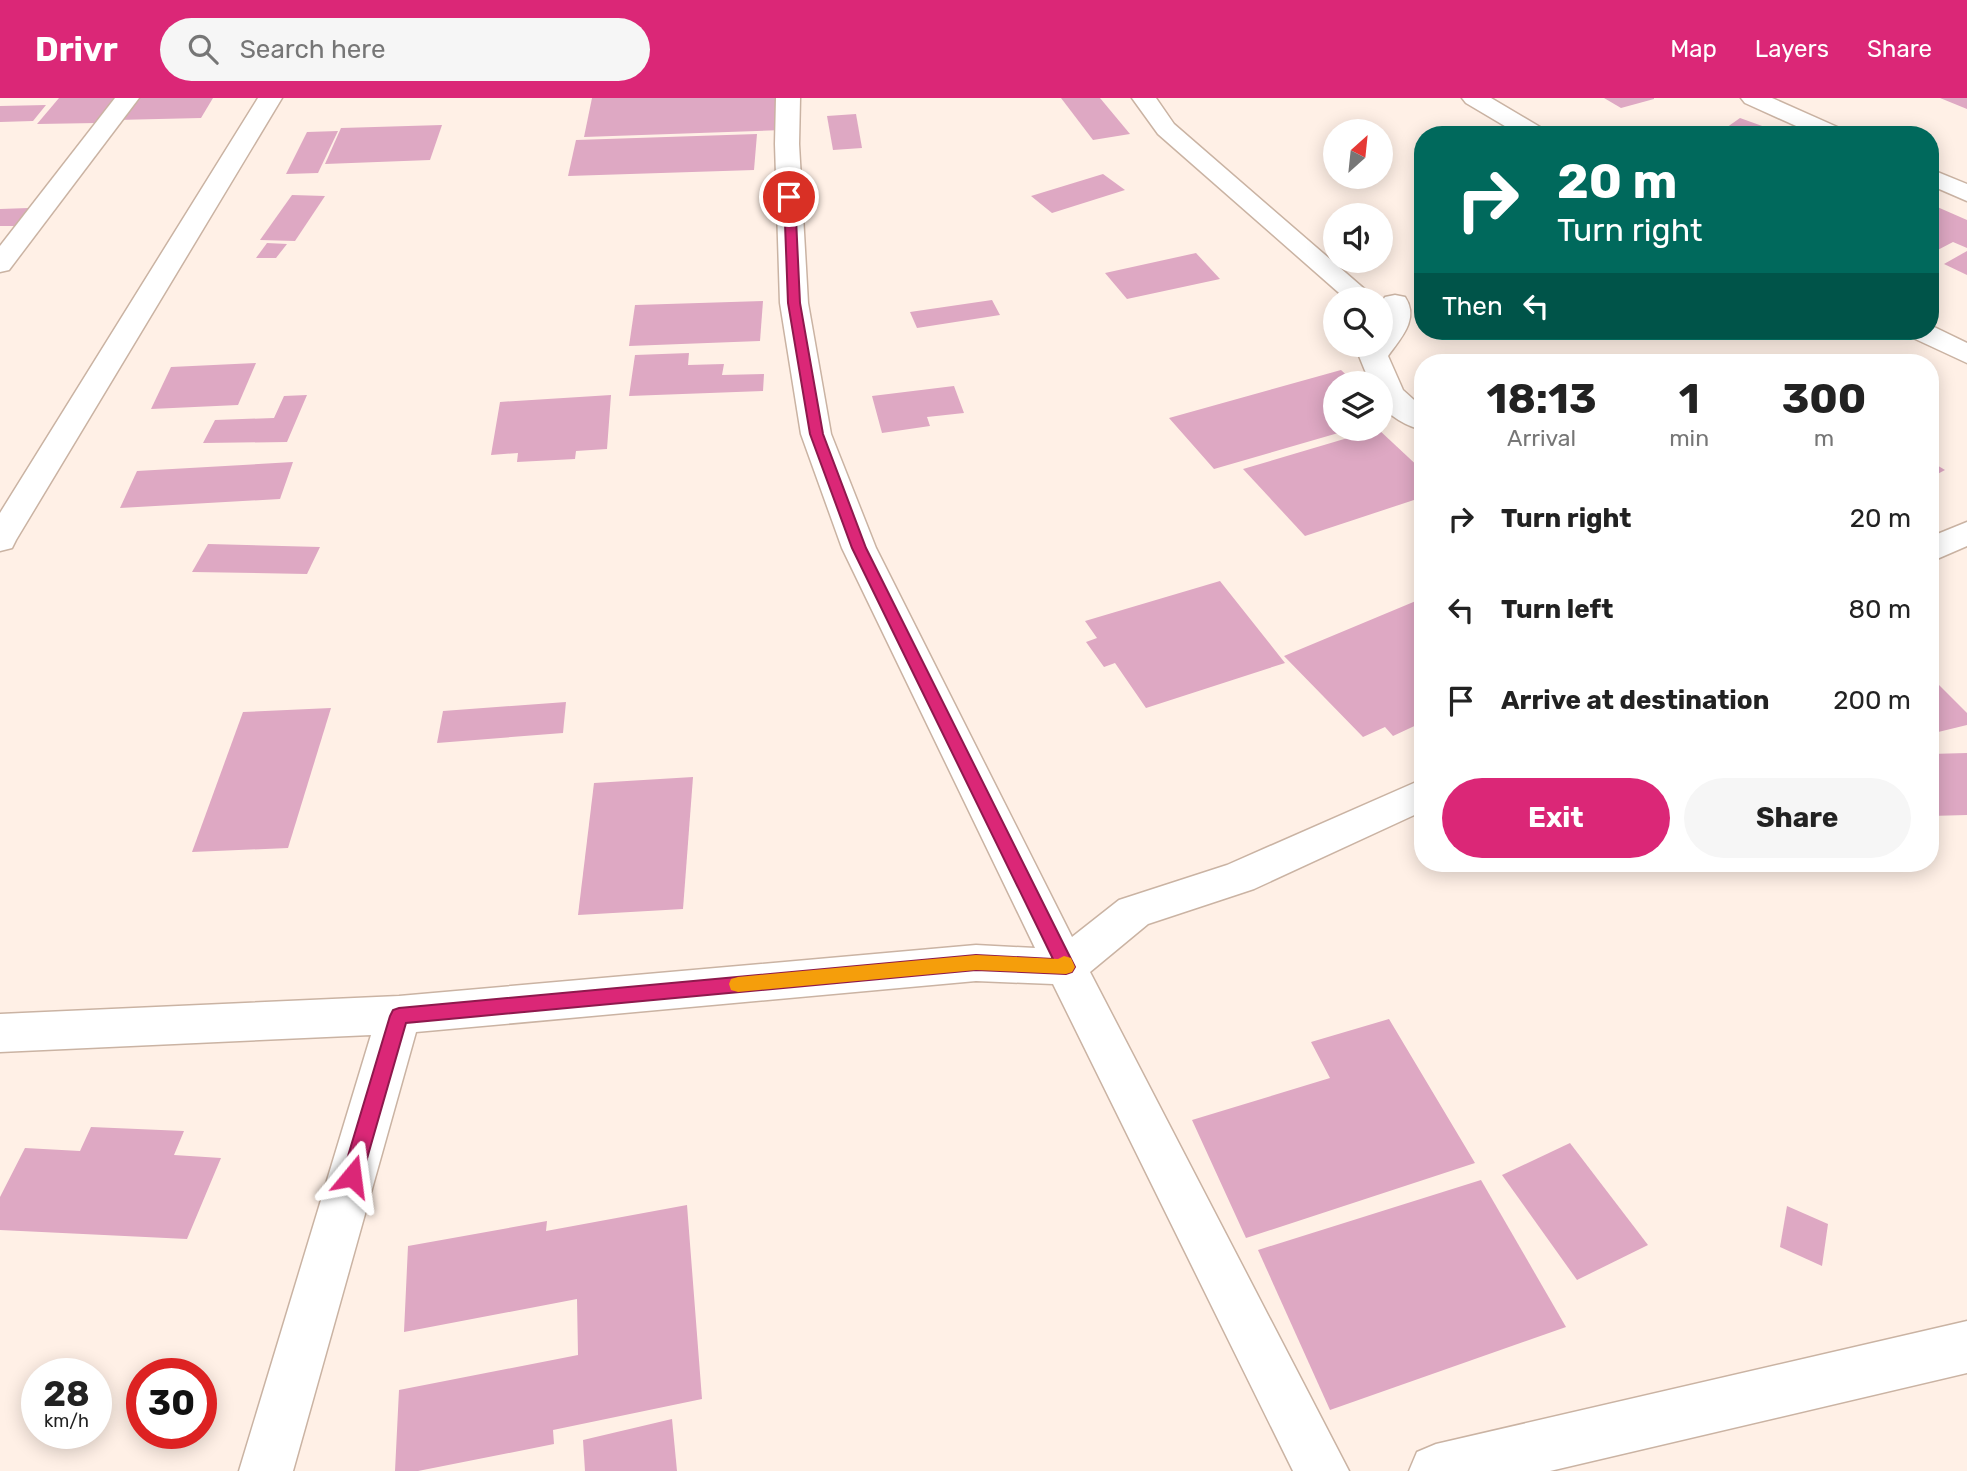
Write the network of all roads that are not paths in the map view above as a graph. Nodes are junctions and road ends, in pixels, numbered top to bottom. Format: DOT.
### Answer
graph roads {
  1 [pos="127,98"];
  2 [pos="270,98"];
  3 [pos="788,98"];
  4 [pos="1144,98"];
  5 [pos="1474,98"];
  6 [pos="1753,98"];
  7 [pos="1522,126"];
  8 [pos="1816,126"];
  9 [pos="1939,180"];
  10 [pos="1967,192"];
  11 [pos="0,264"];
  12 [pos="1348,287"];
  13 [pos="1939,340"];
  14 [pos="1967,354"];
  15 [pos="1373,357"];
  16 [pos="1414,417"];
  17 [pos="1967,533"];
  18 [pos="0,540"];
  19 [pos="1939,547"];
  20 [pos="1414,798"];
  21 [pos="1066,967"];
  22 [pos="399,1016"];
  23 [pos="0,1033"];
  24 [pos="1967,1347"];
  25 [pos="266,1471"];
  26 [pos="1322,1471"];
  27 [pos="1436,1471"];
  1 -- 11 [label="street"];
  2 -- 18 [label="street"];
  3 -- 21 [label="street"];
  4 -- 12 [label="street"];
  5 -- 7 [label="street"];
  6 -- 8 [label="street"];
  9 -- 10 [label="street"];
  13 -- 14 [label="street"];
  15 -- 16 [label="street"];
  17 -- 19 [label="street"];
  20 -- 21 [label="street"];
  21 -- 22 [label="street"];
  21 -- 26 [label="street"];
  22 -- 23 [label="street"];
  22 -- 25 [label="street"];
  24 -- 27 [label="street"];
}
